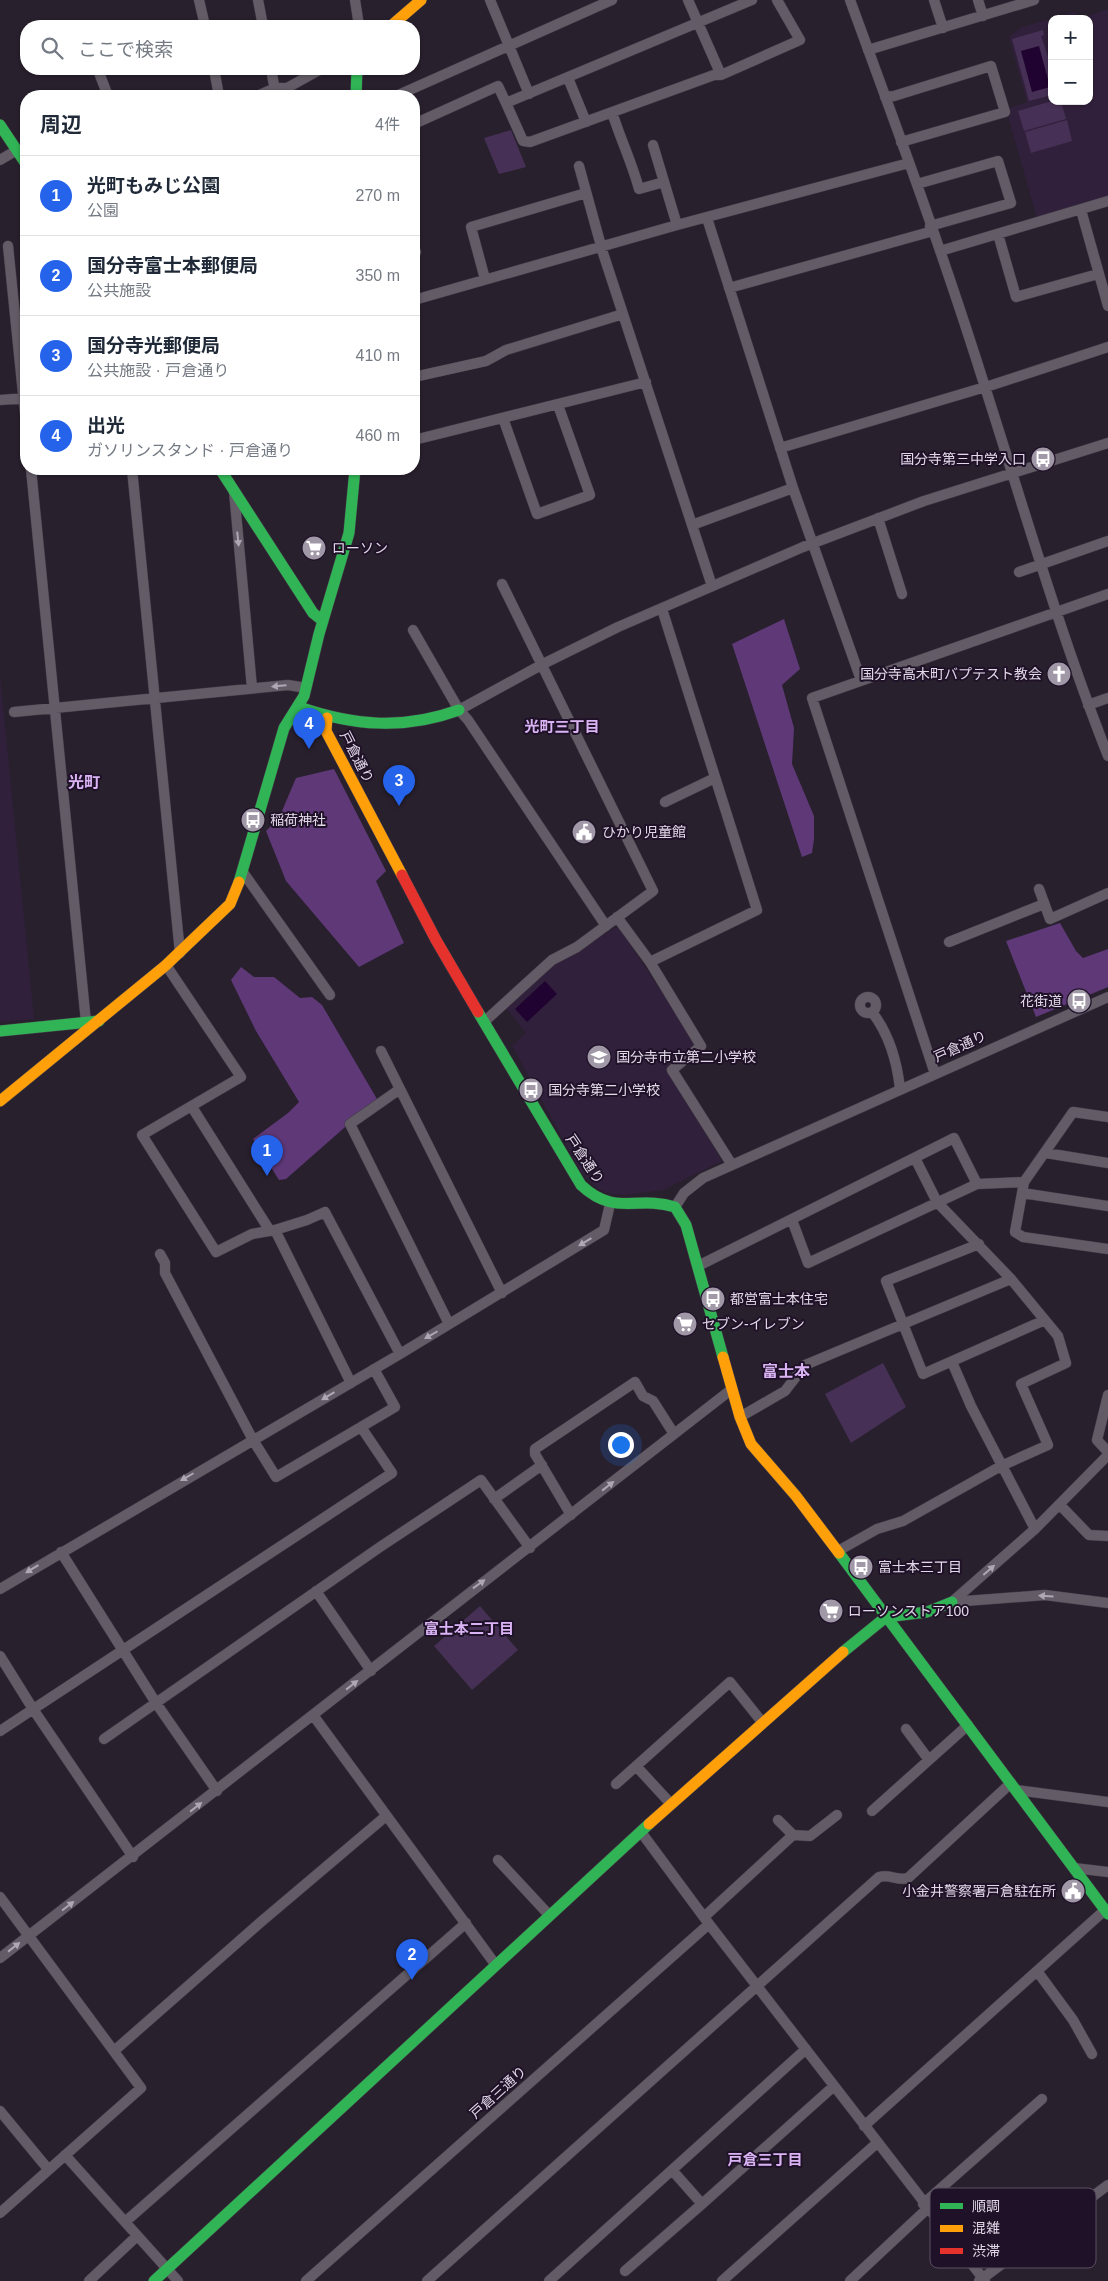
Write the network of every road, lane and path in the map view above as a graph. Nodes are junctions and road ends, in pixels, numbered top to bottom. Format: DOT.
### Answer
graph roads {
  1 [pos="199,0"];
  2 [pos="258,0"];
  3 [pos="355,0"];
  4 [pos="421,0"];
  5 [pos="490,0"];
  6 [pos="612,0"];
  7 [pos="688,0"];
  8 [pos="752,0"];
  9 [pos="777,0"];
  10 [pos="850,0"];
  11 [pos="934,0"];
  12 [pos="978,0"];
  13 [pos="1033,0"];
  14 [pos="590,4"];
  15 [pos="983,16"];
  16 [pos="204,20"];
  17 [pos="262,20"];
  18 [pos="359,20"];
  19 [pos="397,20"];
  20 [pos="698,23"];
  21 [pos="943,28"];
  22 [pos="510,45"];
  23 [pos="868,50"];
  24 [pos="100,75"];
  25 [pos="215,75"];
  26 [pos="272,75"];
  27 [pos="310,75"];
  28 [pos="357,75"];
  29 [pos="721,75"];
  30 [pos="568,78"];
  31 [pos="106,90"];
  32 [pos="218,90"];
  33 [pos="276,90"];
  34 [pos="282,90"];
  35 [pos="356,90"];
  36 [pos="409,90"];
  37 [pos="529,94"];
  38 [pos="885,97"];
  39 [pos="506,103"];
  40 [pos="612,112"];
  41 [pos="420,121"];
  42 [pos="586,122"];
  43 [pos="0,125"];
  44 [pos="901,142"];
  45 [pos="654,145"];
  46 [pos="17,150"];
  47 [pos="20,155"];
  48 [pos="0,160"];
  49 [pos="909,163"];
  50 [pos="579,166"];
  51 [pos="664,182"];
  52 [pos="917,184"];
  53 [pos="586,193"];
  54 [pos="1108,201"];
  55 [pos="1081,210"];
  56 [pos="707,218"];
  57 [pos="677,225"];
  58 [pos="932,228"];
  59 [pos="998,234"];
  60 [pos="8,246"];
  61 [pos="602,248"];
  62 [pos="940,251"];
  63 [pos="1098,274"];
  64 [pos="485,279"];
  65 [pos="729,288"];
  66 [pos="420,298"];
  67 [pos="1108,306"];
  68 [pos="623,314"];
  69 [pos="1108,346"];
  70 [pos="20,353"];
  71 [pos="420,377"];
  72 [pos="646,382"];
  73 [pos="985,386"];
  74 [pos="20,398"];
  75 [pos="0,400"];
  76 [pos="558,405"];
  77 [pos="503,418"];
  78 [pos="420,439"];
  79 [pos="1108,443"];
  80 [pos="780,448"];
  81 [pos="32,475"];
  82 [pos="133,475"];
  83 [pos="224,475"];
  84 [pos="354,475"];
  85 [pos="1012,475"];
  86 [pos="793,488"];
  87 [pos="234,490"];
  88 [pos="878,518"];
  89 [pos="692,525"];
  90 [pos="1108,541"];
  91 [pos="812,543"];
  92 [pos="1039,566"];
  93 [pos="1019,572"];
  94 [pos="502,584"];
  95 [pos="712,586"];
  96 [pos="902,594"];
  97 [pos="1108,594"];
  98 [pos="662,608"];
  99 [pos="1054,612"];
  100 [pos="323,621"];
  101 [pos="413,630"];
  102 [pos="543,664"];
  103 [pos="862,680"];
  104 [pos="252,688"];
  105 [pos="306,688"];
  106 [pos="155,698"];
  107 [pos="1108,698"];
  108 [pos="1088,705"];
  109 [pos="299,707"];
  110 [pos="55,708"];
  111 [pos="459,710"];
  112 [pos="14,712"];
  113 [pos="327,718"];
  114 [pos="1108,756"];
  115 [pos="715,778"];
  116 [pos="665,802"];
  117 [pos="242,871"];
  118 [pos="1039,889"];
  119 [pos="1108,893"];
  120 [pos="1044,904"];
  121 [pos="617,917"];
  122 [pos="606,926"];
  123 [pos="949,942"];
  124 [pos="180,953"];
  125 [pos="650,962"];
  126 [pos="166,965"];
  127 [pos="330,995"];
  128 [pos="1108,996"];
  129 [pos="872,1012"];
  130 [pos="99,1021"];
  131 [pos="86,1022"];
  132 [pos="485,1022"];
  133 [pos="0,1030"];
  134 [pos="380,1051"];
  135 [pos="935,1074"];
  136 [pos="400,1089"];
  137 [pos="900,1089"];
  138 [pos="0,1101"];
  139 [pos="192,1107"];
  140 [pos="1108,1117"];
  141 [pos="1046,1153"];
  142 [pos="915,1158"];
  143 [pos="1108,1163"];
  144 [pos="732,1165"];
  145 [pos="1024,1182"];
  146 [pos="977,1184"];
  147 [pos="1022,1193"];
  148 [pos="937,1202"];
  149 [pos="610,1204"];
  150 [pos="1108,1206"];
  151 [pos="675,1207"];
  152 [pos="792,1220"];
  153 [pos="272,1231"];
  154 [pos="978,1244"];
  155 [pos="1108,1250"];
  156 [pos="160,1254"];
  157 [pos="698,1266"];
  158 [pos="1011,1279"];
  159 [pos="502,1293"];
  160 [pos="1045,1320"];
  161 [pos="449,1324"];
  162 [pos="903,1324"];
  163 [pos="400,1354"];
  164 [pos="952,1362"];
  165 [pos="374,1369"];
  166 [pos="351,1382"];
  167 [pos="732,1389"];
  168 [pos="1108,1395"];
  169 [pos="740,1417"];
  170 [pos="361,1426"];
  171 [pos="674,1434"];
  172 [pos="253,1440"];
  173 [pos="1108,1453"];
  174 [pos="542,1465"];
  175 [pos="1001,1466"];
  176 [pos="494,1499"];
  177 [pos="1060,1505"];
  178 [pos="571,1515"];
  179 [pos="1034,1529"];
  180 [pos="1108,1536"];
  181 [pos="530,1548"];
  182 [pos="838,1551"];
  183 [pos="61,1552"];
  184 [pos="0,1589"];
  185 [pos="316,1591"];
  186 [pos="952,1602"];
  187 [pos="1108,1604"];
  188 [pos="886,1617"];
  189 [pos="124,1650"];
  190 [pos="0,1656"];
  191 [pos="371,1671"];
  192 [pos="156,1703"];
  193 [pos="33,1709"];
  194 [pos="314,1715"];
  195 [pos="762,1722"];
  196 [pos="968,1725"];
  197 [pos="906,1729"];
  198 [pos="0,1731"];
  199 [pos="104,1739"];
  200 [pos="929,1760"];
  201 [pos="636,1766"];
  202 [pos="616,1784"];
  203 [pos="1014,1787"];
  204 [pos="216,1791"];
  205 [pos="1108,1802"];
  206 [pos="672,1804"];
  207 [pos="872,1811"];
  208 [pos="837,1815"];
  209 [pos="386,1816"];
  210 [pos="778,1820"];
  211 [pos="641,1832"];
  212 [pos="793,1835"];
  213 [pos="133,1856"];
  214 [pos="498,1860"];
  215 [pos="1074,1868"];
  216 [pos="1108,1872"];
  217 [pos="0,1898"];
  218 [pos="1107,1912"];
  219 [pos="549,1915"];
  220 [pos="706,1920"];
  221 [pos="466,1923"];
  222 [pos="29,1936"];
  223 [pos="0,1958"];
  224 [pos="495,1964"];
  225 [pos="1037,1971"];
  226 [pos="758,1986"];
  227 [pos="806,2049"];
  228 [pos="114,2051"];
  229 [pos="1092,2054"];
  230 [pos="834,2086"];
  231 [pos="1042,2099"];
  232 [pos="0,2111"];
  233 [pos="864,2126"];
  234 [pos="878,2143"];
  235 [pos="65,2155"];
  236 [pos="48,2169"];
  237 [pos="672,2170"];
  238 [pos="1108,2185"];
  239 [pos="946,2188"];
  240 [pos="1096,2194"];
  241 [pos="930,2202"];
  242 [pos="702,2204"];
  243 [pos="926,2206"];
  244 [pos="1,2211"];
  245 [pos="930,2211"];
  246 [pos="125,2222"];
  247 [pos="137,2236"];
  248 [pos="166,2268"];
  249 [pos="973,2268"];
  250 [pos="998,2268"];
  251 [pos="625,2271"];
  252 [pos="982,2280"];
  253 [pos="89,2281"];
  254 [pos="154,2281"];
  255 [pos="178,2281"];
  256 [pos="306,2281"];
  257 [pos="426,2281"];
  258 [pos="549,2281"];
  259 [pos="722,2281"];
  260 [pos="850,2281"];
  1 -- 16 [label="street"];
  2 -- 17 [label="street"];
  3 -- 18 [label="street"];
  4 -- 19 [label="street"];
  5 -- 22 [label="street"];
  6 -- 14 [label="street"];
  7 -- 20 [label="street"];
  8 -- 20 [label="street"];
  9 -- 29 [label="street"];
  10 -- 23 [label="street"];
  11 -- 21 [label="street"];
  12 -- 15 [label="street"];
  13 -- 15 [label="street"];
  14 -- 22 [label="street"];
  15 -- 21 [label="street"];
  20 -- 29 [label="street"];
  20 -- 30 [label="street"];
  21 -- 23 [label="street"];
  22 -- 36 [label="street"];
  22 -- 37 [label="street"];
  23 -- 38 [label="street"];
  24 -- 31 [label="street"];
  25 -- 32 [label="street"];
  26 -- 33 [label="street"];
  27 -- 34 [label="street"];
  28 -- 35 [label="street"];
  29 -- 40 [label="street"];
  30 -- 37 [label="street"];
  30 -- 42 [label="street"];
  37 -- 39 [label="street"];
  38 -- 44 [label="street"];
  38 -- 44 [label="street"];
  39 -- 41 [label="street"];
  39 -- 42 [label="street"];
  40 -- 42 [label="street"];
  40 -- 51 [label="street"];
  43 -- 46 [label="street"];
  44 -- 49 [label="street"];
  45 -- 51 [label="street"];
  46 -- 47 [label="street"];
  46 -- 48 [label="street"];
  49 -- 52 [label="street"];
  49 -- 56 [label="street"];
  50 -- 53 [label="street"];
  51 -- 57 [label="street"];
  52 -- 58 [label="street"];
  52 -- 58 [label="street"];
  53 -- 61 [label="street"];
  53 -- 64 [label="street"];
  54 -- 55 [label="street"];
  55 -- 59 [label="street"];
  55 -- 63 [label="street"];
  56 -- 57 [label="street"];
  56 -- 65 [label="street"];
  57 -- 61 [label="street"];
  58 -- 62 [label="street"];
  58 -- 65 [label="street"];
  59 -- 62 [label="street"];
  59 -- 63 [label="street"];
  60 -- 70 [label="street"];
  61 -- 64 [label="street"];
  61 -- 68 [label="street"];
  62 -- 73 [label="street"];
  63 -- 67 [label="street"];
  64 -- 66 [label="street"];
  65 -- 80 [label="street"];
  68 -- 71 [label="street"];
  68 -- 72 [label="street"];
  69 -- 73 [label="street"];
  72 -- 76 [label="street"];
  72 -- 89 [label="street"];
  73 -- 80 [label="street"];
  73 -- 85 [label="street"];
  74 -- 75 [label="street"];
  76 -- 77 [label="street"];
  76 -- 77 [label="street"];
  77 -- 78 [label="street"];
  79 -- 85 [label="street"];
  80 -- 86 [label="street"];
  81 -- 110 [label="street"];
  82 -- 106 [label="street"];
  83 -- 87 [label="street"];
  84 -- 100 [label="street"];
  85 -- 88 [label="street"];
  85 -- 92 [label="street"];
  86 -- 89 [label="street"];
  86 -- 91 [label="street"];
  87 -- 100 [label="street"];
  87 -- 104 [label="street, one-way"];
  88 -- 91 [label="street"];
  88 -- 96 [label="street"];
  89 -- 95 [label="street"];
  90 -- 92 [label="street"];
  91 -- 95 [label="street"];
  91 -- 103 [label="street"];
  92 -- 93 [label="street"];
  92 -- 99 [label="street"];
  94 -- 102 [label="street"];
  95 -- 98 [label="street"];
  97 -- 99 [label="street"];
  98 -- 102 [label="street"];
  98 -- 115 [label="street"];
  99 -- 103 [label="street"];
  99 -- 108 [label="street"];
  100 -- 105 [label="street"];
  101 -- 111 [label="street"];
  102 -- 111 [label="street"];
  102 -- 121 [label="street"];
  103 -- 135 [label="street"];
  105 -- 104 [label="street, one-way"];
  104 -- 106 [label="street"];
  105 -- 109 [label="street"];
  106 -- 110 [label="street"];
  106 -- 124 [label="street"];
  107 -- 108 [label="street"];
  108 -- 114 [label="street"];
  109 -- 113 [label="street"];
  109 -- 117 [label="street"];
  110 -- 112 [label="street"];
  110 -- 131 [label="street"];
  111 -- 113 [label="street"];
  111 -- 122 [label="street"];
  113 -- 132 [label="street, 戸倉通り"];
  115 -- 116 [label="street"];
  115 -- 125 [label="street"];
  117 -- 124 [label="street"];
  117 -- 127 [label="street"];
  118 -- 120 [label="street"];
  119 -- 120 [label="street"];
  120 -- 123 [label="street"];
  121 -- 122 [label="street"];
  121 -- 125 [label="street"];
  122 -- 132 [label="street"];
  124 -- 126 [label="street"];
  125 -- 144 [label="street"];
  126 -- 130 [label="street"];
  126 -- 139 [label="street"];
  128 -- 135 [label="street, 戸倉通り"];
  129 -- 137 [label="street"];
  130 -- 131 [label="street"];
  130 -- 138 [label="street"];
  131 -- 133 [label="street"];
  132 -- 149 [label="street, 戸倉通り"];
  134 -- 136 [label="street"];
  135 -- 137 [label="street, 戸倉通り"];
  136 -- 159 [label="street"];
  136 -- 161 [label="street"];
  137 -- 144 [label="street, 戸倉通り"];
  139 -- 153 [label="street"];
  139 -- 153 [label="street"];
  140 -- 141 [label="street"];
  141 -- 143 [label="street"];
  141 -- 145 [label="street"];
  142 -- 146 [label="street"];
  142 -- 148 [label="street"];
  142 -- 152 [label="street"];
  144 -- 151 [label="street, 戸倉通り"];
  145 -- 146 [label="street"];
  145 -- 147 [label="street"];
  146 -- 148 [label="street"];
  147 -- 150 [label="street"];
  147 -- 155 [label="street"];
  148 -- 152 [label="street"];
  148 -- 154 [label="street"];
  149 -- 151 [label="street, 戸倉通り"];
  149 -- 159 [label="street, one-way"];
  151 -- 157 [label="street"];
  152 -- 157 [label="street"];
  153 -- 163 [label="street"];
  153 -- 166 [label="street"];
  154 -- 158 [label="street"];
  154 -- 162 [label="street"];
  156 -- 172 [label="street"];
  157 -- 167 [label="street"];
  158 -- 160 [label="street"];
  158 -- 162 [label="street"];
  159 -- 161 [label="street"];
  160 -- 164 [label="street"];
  160 -- 175 [label="street"];
  161 -- 163 [label="street, one-way"];
  162 -- 164 [label="street"];
  162 -- 169 [label="street"];
  163 -- 165 [label="street"];
  164 -- 175 [label="street"];
  165 -- 166 [label="street"];
  165 -- 170 [label="street"];
  166 -- 172 [label="street, one-way"];
  167 -- 169 [label="street"];
  167 -- 171 [label="street"];
  168 -- 173 [label="street"];
  169 -- 182 [label="street"];
  170 -- 172 [label="street"];
  170 -- 189 [label="street"];
  171 -- 174 [label="street"];
  178 -- 171 [label="street, one-way"];
  172 -- 183 [label="street, one-way"];
  173 -- 177 [label="street"];
  174 -- 176 [label="street"];
  174 -- 178 [label="street"];
  175 -- 179 [label="street"];
  175 -- 182 [label="street"];
  176 -- 181 [label="street"];
  176 -- 185 [label="street"];
  177 -- 179 [label="street"];
  177 -- 180 [label="street"];
  178 -- 181 [label="street"];
  186 -- 179 [label="street, one-way"];
  191 -- 181 [label="street, one-way"];
  182 -- 188 [label="street"];
  183 -- 184 [label="street, one-way"];
  183 -- 189 [label="street"];
  185 -- 191 [label="street"];
  185 -- 192 [label="street"];
  187 -- 186 [label="street, one-way"];
  186 -- 188 [label="street"];
  188 -- 195 [label="street"];
  188 -- 196 [label="street"];
  189 -- 192 [label="street"];
  189 -- 193 [label="street"];
  190 -- 193 [label="street"];
  194 -- 191 [label="street, one-way"];
  192 -- 199 [label="street"];
  192 -- 204 [label="street"];
  193 -- 198 [label="street"];
  193 -- 213 [label="street"];
  194 -- 204 [label="street"];
  194 -- 209 [label="street"];
  195 -- 201 [label="street"];
  195 -- 206 [label="street"];
  196 -- 200 [label="street"];
  196 -- 203 [label="street"];
  197 -- 200 [label="street"];
  200 -- 207 [label="street"];
  201 -- 202 [label="street"];
  201 -- 206 [label="street"];
  203 -- 205 [label="street"];
  203 -- 215 [label="street"];
  203 -- 226 [label="street"];
  213 -- 204 [label="street, one-way"];
  206 -- 211 [label="street"];
  208 -- 212 [label="street"];
  209 -- 221 [label="street"];
  209 -- 228 [label="street"];
  210 -- 212 [label="street"];
  211 -- 219 [label="street"];
  211 -- 220 [label="street"];
  212 -- 220 [label="street, 戸倉三通り"];
  222 -- 213 [label="street, one-way"];
  214 -- 219 [label="street"];
  215 -- 216 [label="street"];
  215 -- 218 [label="street"];
  217 -- 222 [label="street"];
  218 -- 225 [label="street"];
  219 -- 224 [label="street"];
  220 -- 226 [label="street"];
  220 -- 256 [label="street, 戸倉三通り"];
  221 -- 224 [label="street"];
  221 -- 246 [label="street"];
  223 -- 222 [label="street, one-way"];
  222 -- 228 [label="street"];
  224 -- 248 [label="street"];
  225 -- 229 [label="street"];
  225 -- 233 [label="street"];
  226 -- 227 [label="street"];
  226 -- 257 [label="street"];
  227 -- 230 [label="street"];
  227 -- 237 [label="street"];
  228 -- 235 [label="street"];
  230 -- 233 [label="street"];
  230 -- 242 [label="street"];
  231 -- 239 [label="street"];
  232 -- 236 [label="street"];
  233 -- 234 [label="street"];
  234 -- 243 [label="street"];
  234 -- 259 [label="street"];
  235 -- 236 [label="street"];
  235 -- 246 [label="street"];
  236 -- 244 [label="street"];
  237 -- 242 [label="street"];
  237 -- 258 [label="street"];
  238 -- 240 [label="street"];
  241 -- 243 [label="street"];
  242 -- 251 [label="street"];
  243 -- 245 [label="street"];
  243 -- 260 [label="street"];
  246 -- 247 [label="street"];
  247 -- 248 [label="street"];
  247 -- 253 [label="street"];
  248 -- 254 [label="street"];
  248 -- 255 [label="street"];
  249 -- 252 [label="street"];
  250 -- 252 [label="street"];
}
